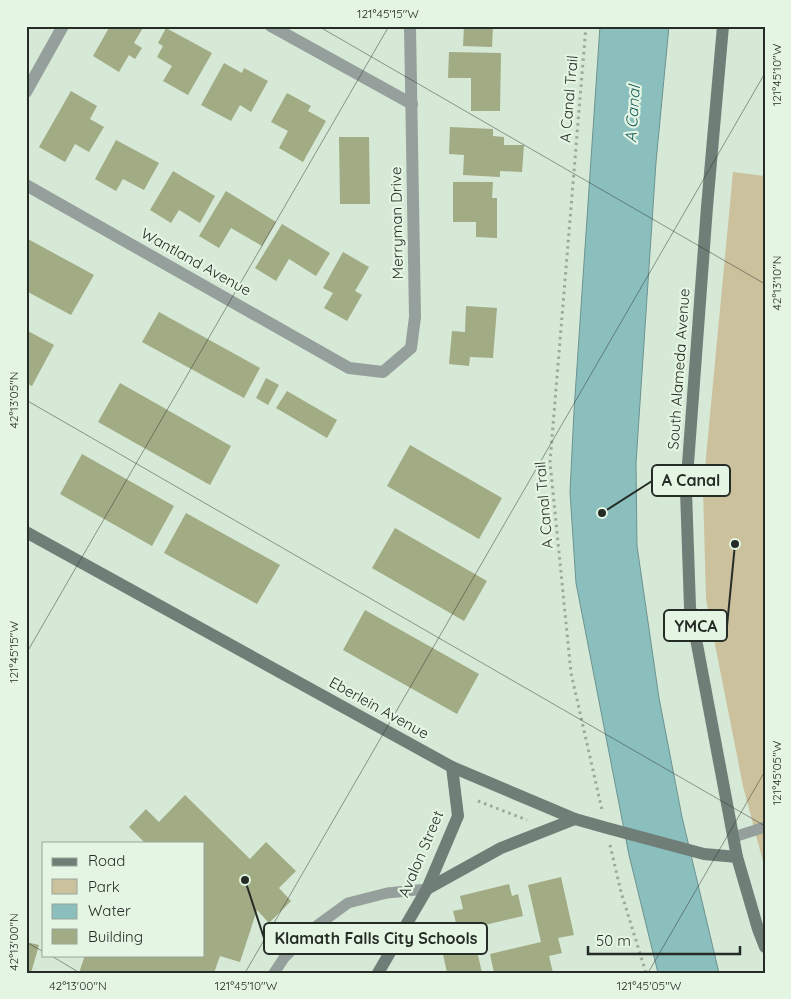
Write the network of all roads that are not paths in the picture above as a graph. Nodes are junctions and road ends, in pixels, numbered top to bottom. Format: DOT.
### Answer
graph roads {
  1 [pos="63,26"];
  2 [pos="271,26"];
  3 [pos="410,26"];
  4 [pos="723,26"];
  5 [pos="26,92"];
  6 [pos="412,104"];
  7 [pos="26,185"];
  8 [pos="349,368"];
  9 [pos="26,532"];
  10 [pos="452,767"];
  11 [pos="575,819"];
  12 [pos="765,827"];
  13 [pos="734,837"];
  14 [pos="737,857"];
  15 [pos="427,889"];
  16 [pos="765,947"];
  17 [pos="274,973"];
  18 [pos="378,973"];
  1 -- 5 [label="street"];
  2 -- 6 [label="street"];
  3 -- 6 [label="street, Merryman Drive"];
  4 -- 13 [label="street, South Alameda Avenue"];
  6 -- 8 [label="street, Merryman Drive"];
  7 -- 8 [label="street, Wantland Avenue"];
  9 -- 10 [label="street, Eberlein Avenue"];
  10 -- 11 [label="street, Eberlein Avenue"];
  10 -- 15 [label="street, Avalon Street"];
  11 -- 14 [label="street, Eberlein Avenue"];
  11 -- 15 [label="street"];
  12 -- 13 [label="lane"];
  13 -- 14 [label="street, South Alameda Avenue"];
  14 -- 16 [label="street, South Alameda Avenue"];
  15 -- 17 [label="lane"];
  15 -- 18 [label="street, Avalon Street"];
}
